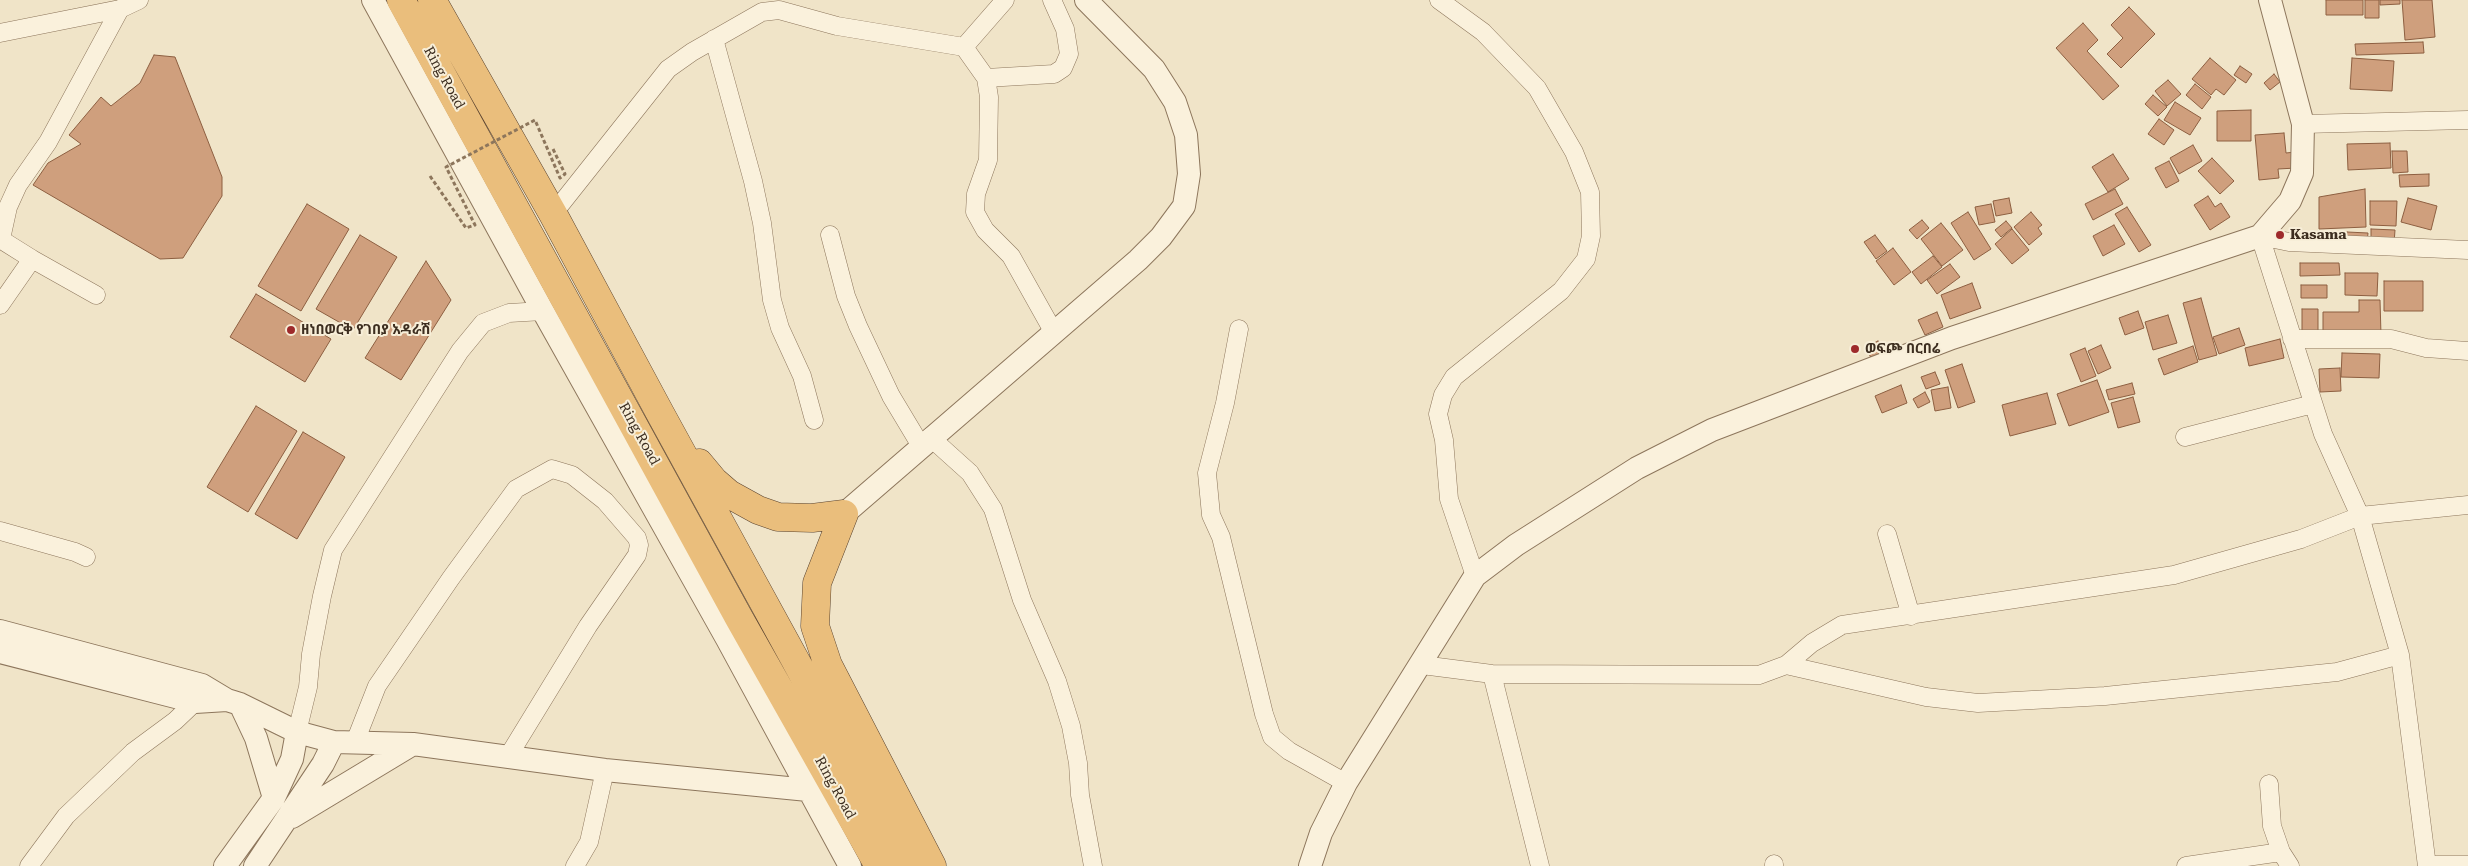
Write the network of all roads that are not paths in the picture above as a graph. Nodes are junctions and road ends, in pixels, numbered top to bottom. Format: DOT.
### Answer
graph roads {
  1 [pos="139,0"];
  2 [pos="372,0"];
  3 [pos="401,0"];
  4 [pos="432,0"];
  5 [pos="1005,0"];
  6 [pos="1052,0"];
  7 [pos="1086,0"];
  8 [pos="1439,0"];
  9 [pos="2270,0"];
  10 [pos="120,9"];
  11 [pos="0,33"];
  12 [pos="714,39"];
  13 [pos="964,47"];
  14 [pos="986,78"];
  15 [pos="2468,120"];
  16 [pos="2303,124"];
  17 [pos="553,214"];
  18 [pos="830,235"];
  19 [pos="2260,236"];
  20 [pos="0,239"];
  21 [pos="2468,250"];
  22 [pos="32,259"];
  23 [pos="96,295"];
  24 [pos="0,304"];
  25 [pos="543,311"];
  26 [pos="1239,329"];
  27 [pos="1053,332"];
  28 [pos="2292,339"];
  29 [pos="2468,351"];
  30 [pos="2313,404"];
  31 [pos="660,413"];
  32 [pos="814,420"];
  33 [pos="2185,437"];
  34 [pos="925,442"];
  35 [pos="2468,505"];
  36 [pos="844,514"];
  37 [pos="2360,516"];
  38 [pos="0,531"];
  39 [pos="1887,534"];
  40 [pos="86,557"];
  41 [pos="1475,576"];
  42 [pos="1911,616"];
  43 [pos="0,631"];
  44 [pos="0,652"];
  45 [pos="2400,655"];
  46 [pos="1422,665"];
  47 [pos="1786,665"];
  48 [pos="1492,674"];
  49 [pos="199,693"];
  50 [pos="234,702"];
  51 [pos="297,732"];
  52 [pos="344,742"];
  53 [pos="413,744"];
  54 [pos="509,756"];
  55 [pos="605,770"];
  56 [pos="1346,783"];
  57 [pos="2270,784"];
  58 [pos="808,790"];
  59 [pos="274,798"];
  60 [pos="287,820"];
  61 [pos="2286,859"];
  62 [pos="259,864"];
  63 [pos="2427,865"];
  64 [pos="2468,865"];
  65 [pos="29,866"];
  66 [pos="225,866"];
  67 [pos="575,866"];
  68 [pos="850,866"];
  69 [pos="879,866"];
  70 [pos="908,866"];
  71 [pos="932,866"];
  72 [pos="1093,866"];
  73 [pos="1310,866"];
  74 [pos="1540,866"];
  75 [pos="2186,866"];
  1 -- 10 [label="street"];
  2 -- 25 [label="street"];
  3 -- 69 [label="highway, Ring Road"];
  4 -- 17 [label="highway, Ring Road"];
  5 -- 13 [label="street"];
  6 -- 14 [label="street"];
  7 -- 27 [label="street"];
  8 -- 41 [label="street"];
  9 -- 16 [label="street"];
  10 -- 11 [label="street"];
  10 -- 20 [label="street"];
  12 -- 13 [label="street"];
  12 -- 17 [label="street"];
  12 -- 32 [label="street"];
  13 -- 14 [label="street"];
  14 -- 27 [label="street"];
  15 -- 16 [label="street"];
  16 -- 19 [label="street"];
  17 -- 31 [label="highway, Ring Road"];
  18 -- 34 [label="street"];
  19 -- 21 [label="street"];
  19 -- 28 [label="street"];
  19 -- 41 [label="street"];
  20 -- 22 [label="street"];
  22 -- 23 [label="street"];
  22 -- 24 [label="street"];
  25 -- 51 [label="street"];
  25 -- 58 [label="street"];
  26 -- 56 [label="street"];
  27 -- 34 [label="street"];
  28 -- 29 [label="street"];
  28 -- 30 [label="street"];
  30 -- 33 [label="street"];
  30 -- 37 [label="street"];
  31 -- 36 [label="highway"];
  31 -- 70 [label="highway, Ring Road"];
  34 -- 36 [label="street"];
  34 -- 72 [label="street"];
  35 -- 37 [label="street"];
  36 -- 71 [label="highway"];
  37 -- 42 [label="street"];
  37 -- 45 [label="street"];
  38 -- 40 [label="street"];
  39 -- 42 [label="street"];
  41 -- 46 [label="street"];
  42 -- 47 [label="street"];
  43 -- 49 [label="street"];
  44 -- 49 [label="street"];
  45 -- 47 [label="street"];
  45 -- 63 [label="street"];
  46 -- 48 [label="street"];
  46 -- 56 [label="street"];
  47 -- 48 [label="street"];
  48 -- 74 [label="street"];
  49 -- 50 [label="street"];
  49 -- 65 [label="street"];
  50 -- 51 [label="street"];
  50 -- 59 [label="street"];
  51 -- 52 [label="street"];
  51 -- 59 [label="street"];
  52 -- 53 [label="street"];
  52 -- 54 [label="street"];
  52 -- 60 [label="street"];
  53 -- 54 [label="street"];
  53 -- 60 [label="street"];
  54 -- 55 [label="street"];
  55 -- 58 [label="street"];
  55 -- 67 [label="street"];
  56 -- 73 [label="street"];
  57 -- 61 [label="street"];
  58 -- 68 [label="street"];
  59 -- 66 [label="street"];
  60 -- 62 [label="street"];
  61 -- 75 [label="street"];
  63 -- 64 [label="street"];
}
